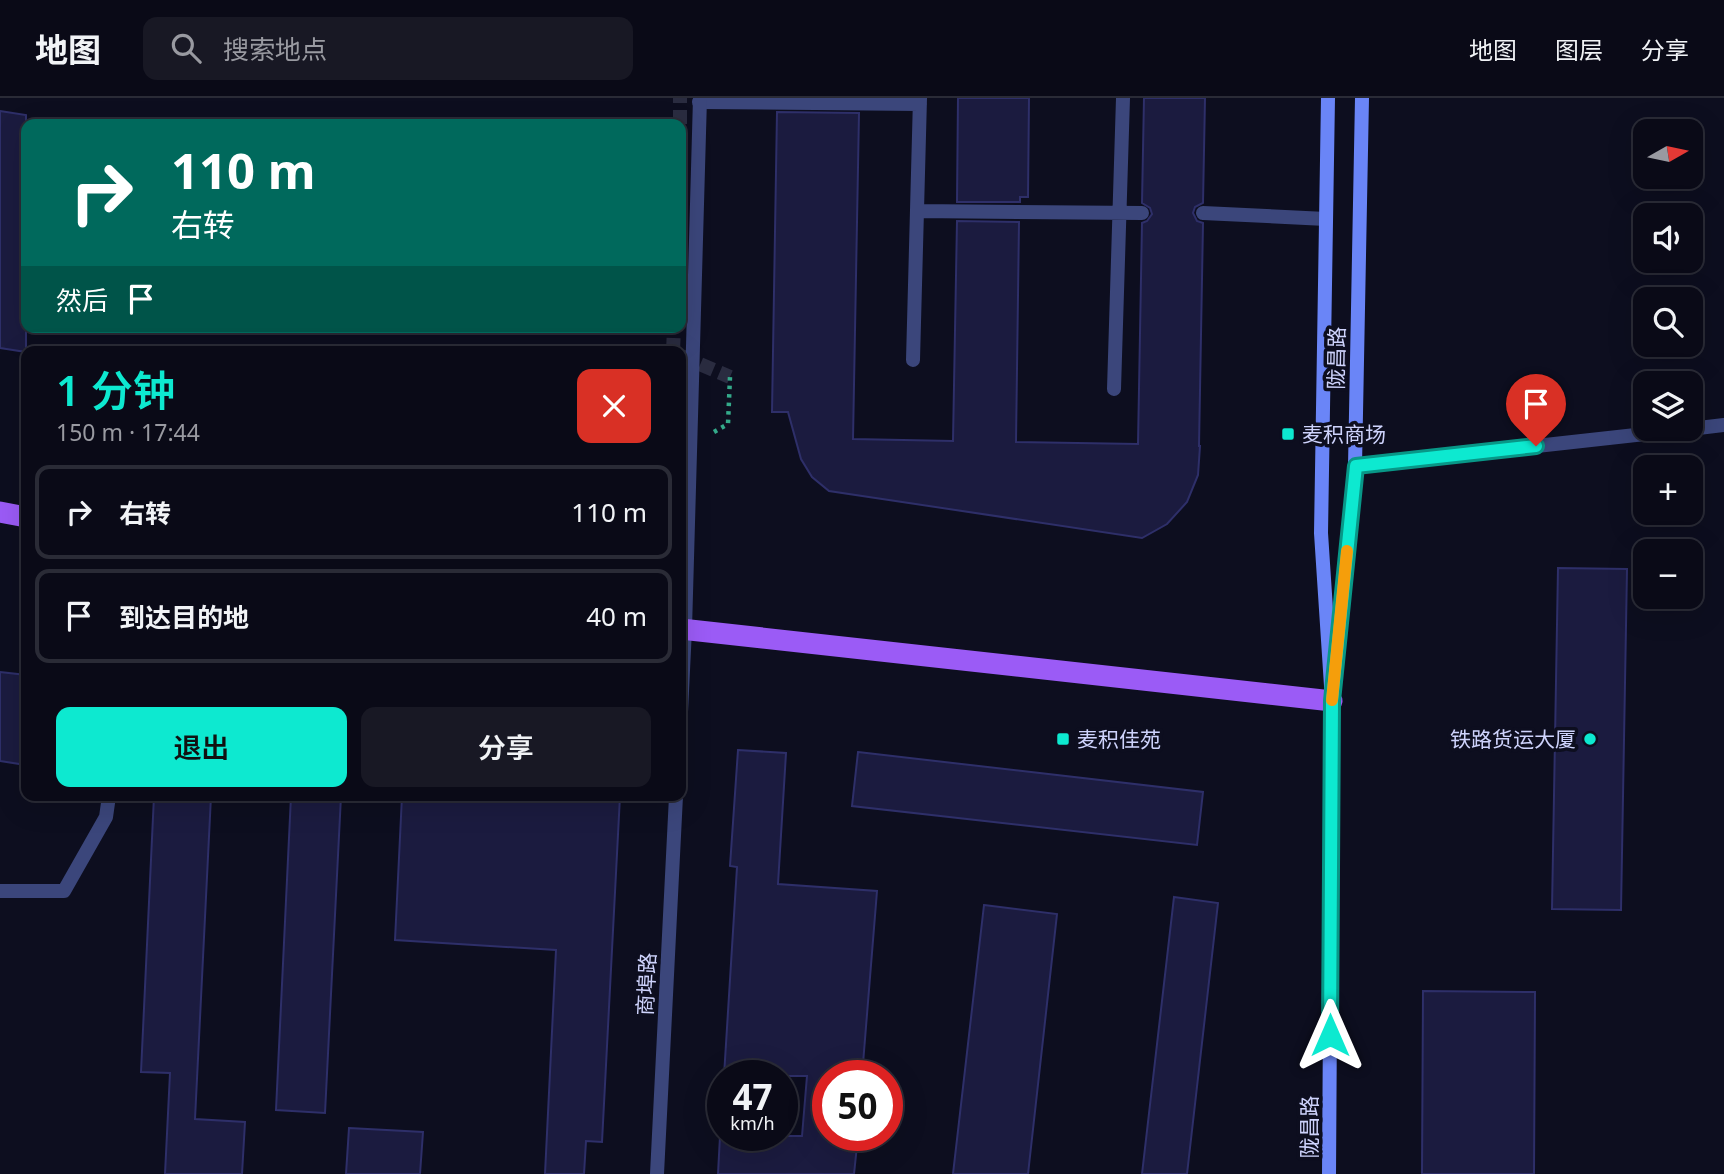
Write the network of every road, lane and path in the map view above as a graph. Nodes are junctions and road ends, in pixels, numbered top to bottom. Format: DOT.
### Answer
graph roads {
  1 [pos="1123,98"];
  2 [pos="1328,98"];
  3 [pos="1362,98"];
  4 [pos="700,100"];
  5 [pos="920,101"];
  6 [pos="917,211"];
  7 [pos="1120,212"];
  8 [pos="1142,213"];
  9 [pos="1203,213"];
  10 [pos="1326,219"];
  11 [pos="913,360"];
  12 [pos="730,377"];
  13 [pos="1114,389"];
  14 [pos="1724,425"];
  15 [pos="1703,427"];
  16 [pos="1633,435"];
  17 [pos="690,448"];
  18 [pos="1356,466"];
  19 [pos="0,512"];
  20 [pos="21,516"];
  21 [pos="686,551"];
  22 [pos="686,629"];
  23 [pos="1332,701"];
  24 [pos="108,801"];
  25 [pos="677,801"];
  26 [pos="0,891"];
  27 [pos="657,1174"];
  28 [pos="1329,1174"];
  1 -- 7 [label="street"];
  2 -- 10 [label="main road, 陇昌路"];
  3 -- 18 [label="main road, 陇昌路"];
  4 -- 5 [label="street"];
  4 -- 17 [label="street"];
  5 -- 6 [label="street"];
  6 -- 7 [label="street"];
  6 -- 11 [label="street"];
  7 -- 8 [label="street"];
  7 -- 13 [label="street"];
  9 -- 10 [label="street"];
  10 -- 23 [label="main road, 陇昌路"];
  12 -- 17 [label="path"];
  14 -- 15 [label="street"];
  16 -- 18 [label="street"];
  17 -- 21 [label="street"];
  18 -- 23 [label="main road, 陇昌路"];
  19 -- 20 [label="main road"];
  22 -- 23 [label="main road"];
  23 -- 28 [label="main road, 陇昌路"];
  24 -- 26 [label="street"];
  25 -- 27 [label="street, 商埠路"];
}
